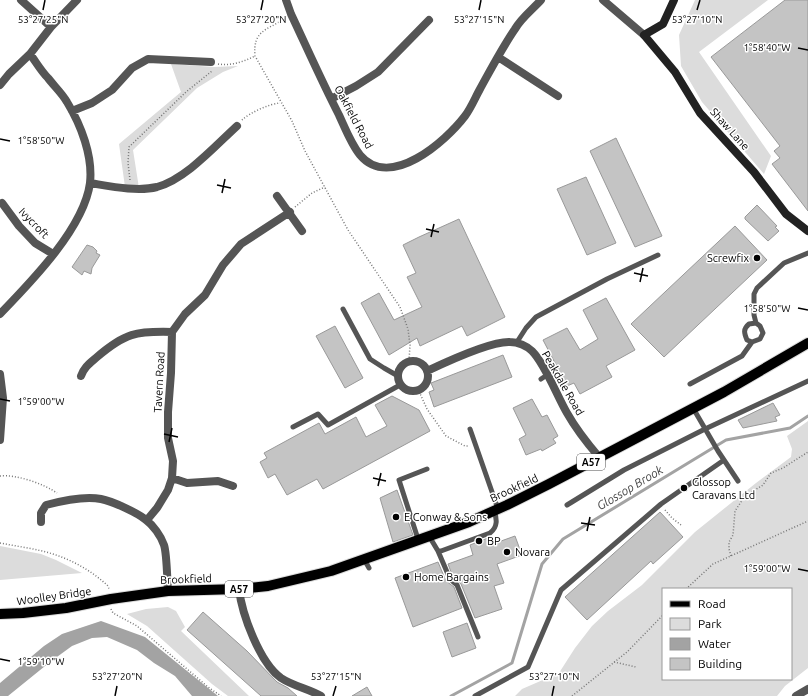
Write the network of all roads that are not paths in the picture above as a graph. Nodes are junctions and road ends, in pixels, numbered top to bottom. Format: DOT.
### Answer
graph roads {
  1 [pos="21,0"];
  2 [pos="77,0"];
  3 [pos="286,0"];
  4 [pos="603,0"];
  5 [pos="674,0"];
  6 [pos="539,1"];
  7 [pos="429,20"];
  8 [pos="51,28"];
  9 [pos="644,35"];
  10 [pos="30,54"];
  11 [pos="498,57"];
  12 [pos="211,62"];
  13 [pos="0,85"];
  14 [pos="558,96"];
  15 [pos="331,99"];
  16 [pos="72,111"];
  17 [pos="237,126"];
  18 [pos="90,183"];
  19 [pos="277,196"];
  20 [pos="2,203"];
  21 [pos="290,212"];
  22 [pos="302,231"];
  23 [pos="808,231"];
  24 [pos="808,253"];
  25 [pos="53,254"];
  26 [pos="658,255"];
  27 [pos="343,309"];
  28 [pos="0,314"];
  29 [pos="756,323"];
  30 [pos="172,332"];
  31 [pos="517,342"];
  32 [pos="752,342"];
  33 [pos="808,343"];
  34 [pos="427,371"];
  35 [pos="0,374"];
  36 [pos="81,376"];
  37 [pos="398,376"];
  38 [pos="808,381"];
  39 [pos="690,384"];
  40 [pos="400,385"];
  41 [pos="693,408"];
  42 [pos="293,426"];
  43 [pos="470,429"];
  44 [pos="705,429"];
  45 [pos="0,440"];
  46 [pos="599,457"];
  47 [pos="724,460"];
  48 [pos="427,469"];
  49 [pos="172,478"];
  50 [pos="738,481"];
  51 [pos="233,486"];
  52 [pos="567,505"];
  53 [pos="496,510"];
  54 [pos="147,520"];
  55 [pos="41,522"];
  56 [pos="430,536"];
  57 [pos="418,540"];
  58 [pos="438,551"];
  59 [pos="239,589"];
  60 [pos="168,591"];
  61 [pos="111,599"];
  62 [pos="0,614"];
  63 [pos="478,637"];
  64 [pos="808,688"];
  65 [pos="321,696"];
  66 [pos="475,696"];
  67 [pos="796,696"];
  1 -- 8 [label="street"];
  2 -- 8 [label="street"];
  3 -- 15 [label="street, Oakfield Road"];
  4 -- 9 [label="street"];
  5 -- 9 [label="street"];
  6 -- 11 [label="street, Oakfield Road"];
  7 -- 15 [label="street"];
  8 -- 10 [label="street"];
  9 -- 23 [label="street, Shaw Lane"];
  10 -- 13 [label="street"];
  10 -- 16 [label="street"];
  11 -- 14 [label="street"];
  11 -- 15 [label="street, Oakfield Road"];
  12 -- 16 [label="street"];
  16 -- 18 [label="street"];
  17 -- 18 [label="street"];
  18 -- 25 [label="street"];
  19 -- 21 [label="street"];
  20 -- 25 [label="street, Ivycroft"];
  21 -- 22 [label="street"];
  21 -- 30 [label="street"];
  24 -- 29 [label="lane"];
  25 -- 28 [label="street"];
  26 -- 31 [label="lane"];
  27 -- 37 [label="lane"];
  29 -- 32 [label="lane"];
  29 -- 32 [label="lane"];
  30 -- 36 [label="street"];
  30 -- 49 [label="street, Tavern Road"];
  31 -- 34 [label="street"];
  31 -- 46 [label="street, Peakdale Road"];
  32 -- 39 [label="lane"];
  33 -- 41 [label="main road, Brookfield / A57"];
  34 -- 37 [label="street"];
  34 -- 40 [label="street"];
  35 -- 45 [label="street"];
  37 -- 40 [label="street"];
  38 -- 44 [label="lane"];
  40 -- 42 [label="lane"];
  41 -- 44 [label="lane"];
  41 -- 46 [label="main road, Brookfield / A57"];
  43 -- 53 [label="lane"];
  44 -- 47 [label="lane"];
  44 -- 52 [label="lane"];
  46 -- 53 [label="main road, Brookfield / A57"];
  47 -- 50 [label="lane"];
  47 -- 66 [label="lane"];
  48 -- 57 [label="lane"];
  49 -- 51 [label="street"];
  49 -- 54 [label="street, Tavern Road"];
  53 -- 56 [label="main road, Brookfield / A57"];
  53 -- 58 [label="lane"];
  54 -- 55 [label="street"];
  54 -- 60 [label="street"];
  56 -- 57 [label="main road, Brookfield / A57"];
  56 -- 58 [label="lane"];
  57 -- 59 [label="main road, Brookfield / A57"];
  58 -- 63 [label="lane"];
  59 -- 60 [label="main road, Brookfield / A57"];
  59 -- 65 [label="street"];
  60 -- 61 [label="main road, Brookfield / A57"];
  61 -- 62 [label="main road, Woolley Bridge / A57"];
  64 -- 67 [label="street"];
}
